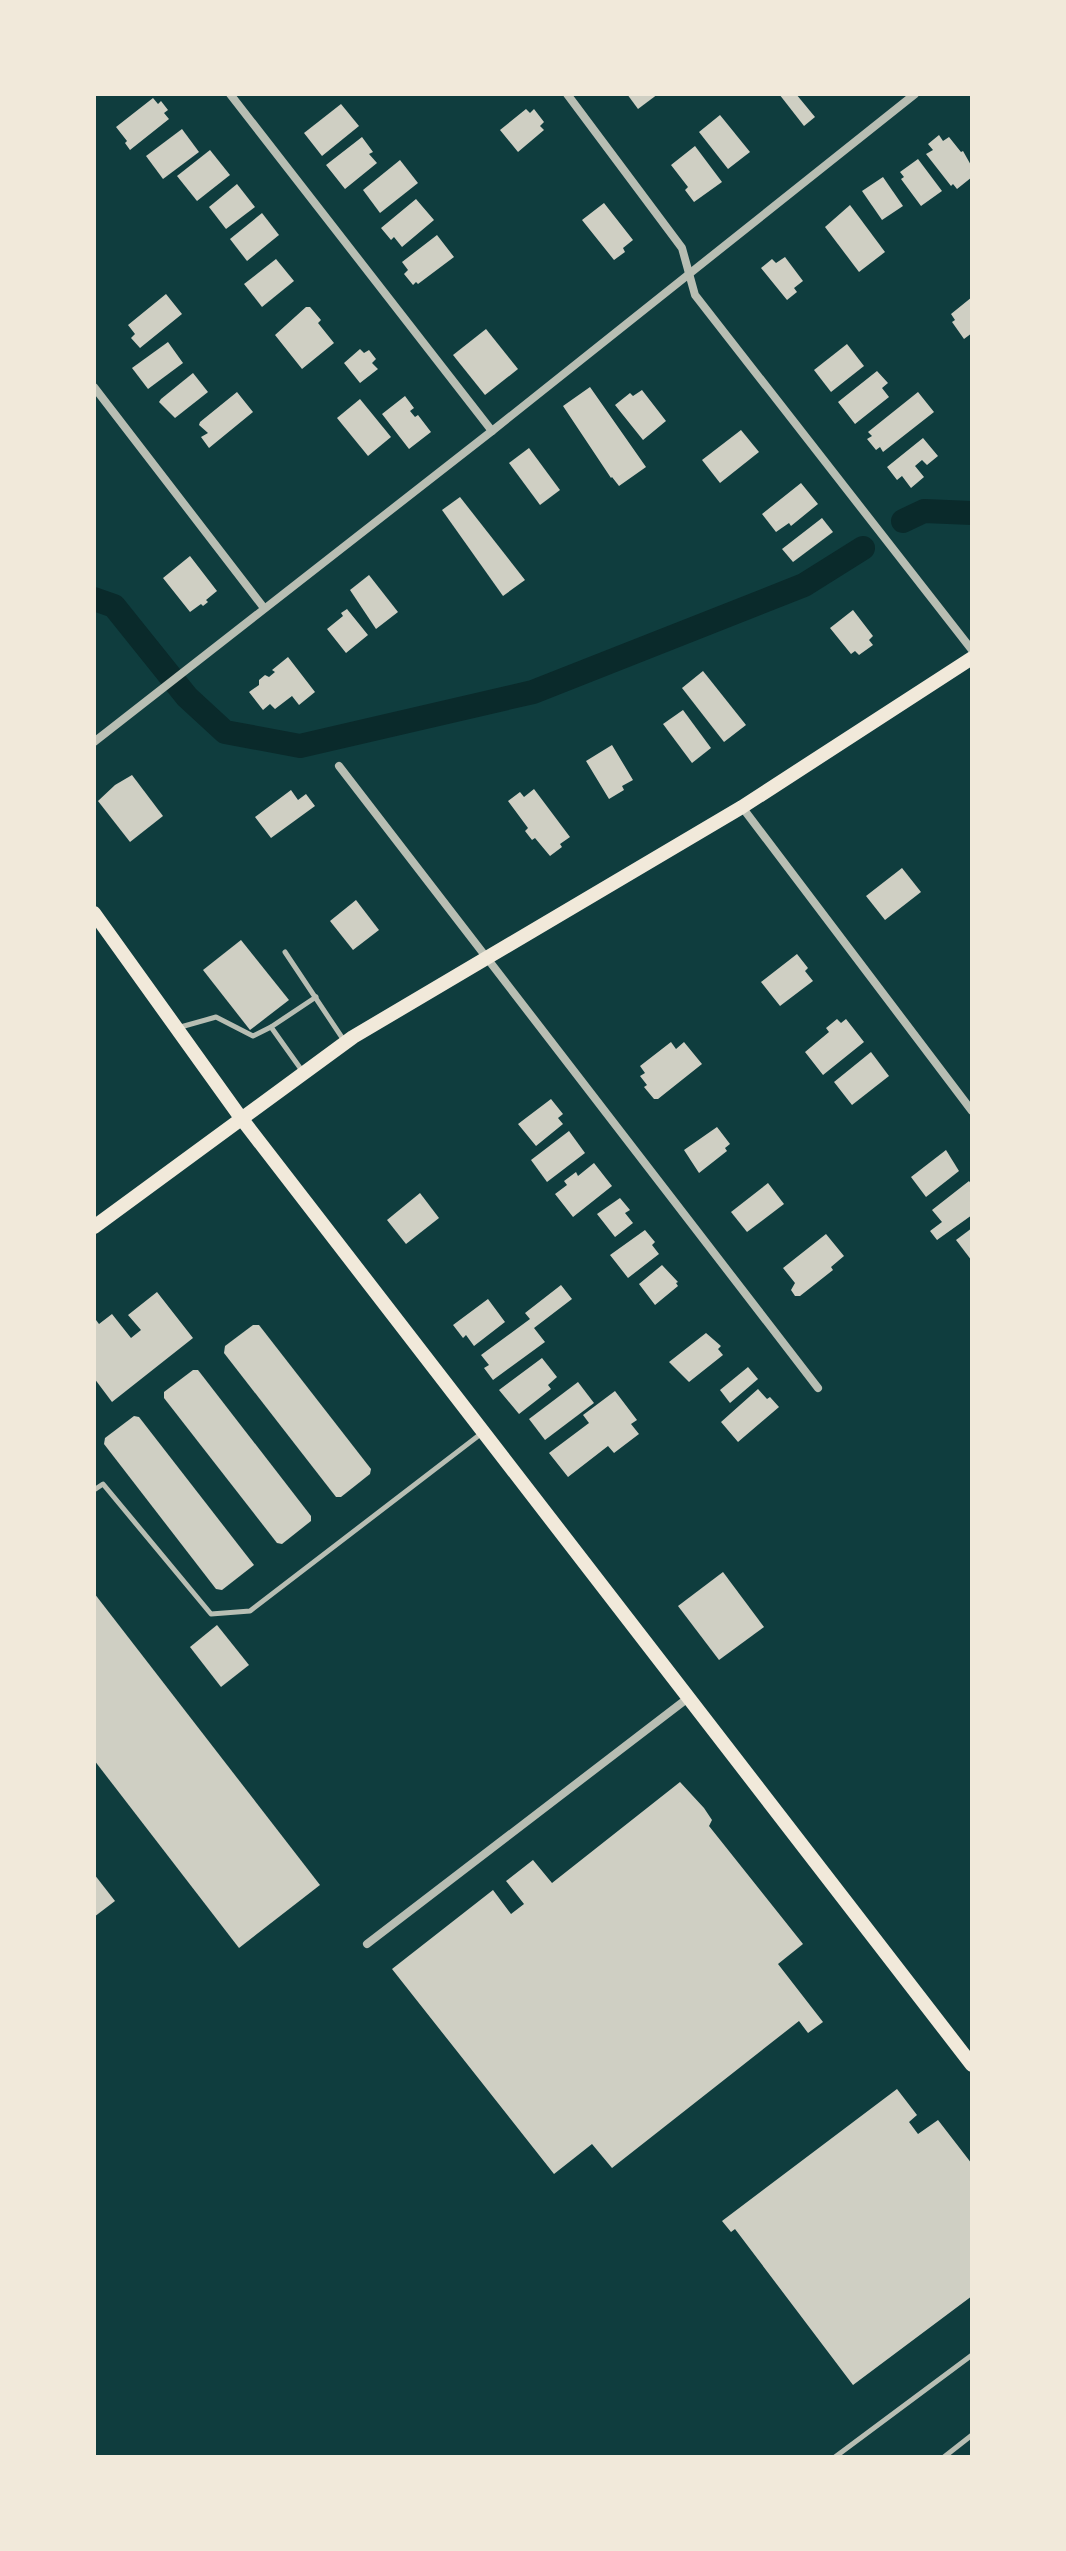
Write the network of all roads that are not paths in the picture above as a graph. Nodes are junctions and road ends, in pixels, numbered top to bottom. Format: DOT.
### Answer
graph roads {
  1 [pos="230,94"];
  2 [pos="567,94"];
  3 [pos="915,94"];
  4 [pos="690,272"];
  5 [pos="94,387"];
  6 [pos="492,431"];
  7 [pos="264,608"];
  8 [pos="972,650"];
  9 [pos="972,658"];
  10 [pos="94,742"];
  11 [pos="339,766"];
  12 [pos="742,807"];
  13 [pos="94,913"];
  14 [pos="285,952"];
  15 [pos="489,958"];
  16 [pos="316,997"];
  17 [pos="271,1027"];
  18 [pos="176,1028"];
  19 [pos="346,1043"];
  20 [pos="303,1073"];
  21 [pos="972,1111"];
  22 [pos="241,1118"];
  23 [pos="94,1227"];
  24 [pos="818,1388"];
  25 [pos="483,1432"];
  26 [pos="94,1490"];
  27 [pos="688,1698"];
  28 [pos="367,1944"];
  29 [pos="972,2065"];
  30 [pos="972,2355"];
  31 [pos="972,2435"];
  32 [pos="835,2457"];
  33 [pos="944,2457"];
  1 -- 6 [label="street"];
  2 -- 4 [label="street"];
  3 -- 4 [label="street"];
  4 -- 6 [label="street"];
  4 -- 8 [label="street"];
  5 -- 7 [label="street"];
  6 -- 7 [label="street"];
  7 -- 10 [label="street"];
  9 -- 12 [label="main road"];
  11 -- 15 [label="street"];
  12 -- 15 [label="main road"];
  12 -- 21 [label="street"];
  13 -- 18 [label="main road"];
  14 -- 16 [label="lane"];
  15 -- 19 [label="main road"];
  15 -- 24 [label="street"];
  16 -- 17 [label="lane"];
  16 -- 19 [label="lane"];
  17 -- 18 [label="lane"];
  17 -- 20 [label="lane"];
  18 -- 22 [label="main road"];
  19 -- 20 [label="main road"];
  20 -- 22 [label="main road"];
  22 -- 23 [label="main road"];
  22 -- 25 [label="main road"];
  25 -- 26 [label="lane"];
  25 -- 27 [label="main road"];
  27 -- 28 [label="street"];
  27 -- 29 [label="main road"];
  30 -- 32 [label="lane"];
  31 -- 33 [label="lane"];
}
